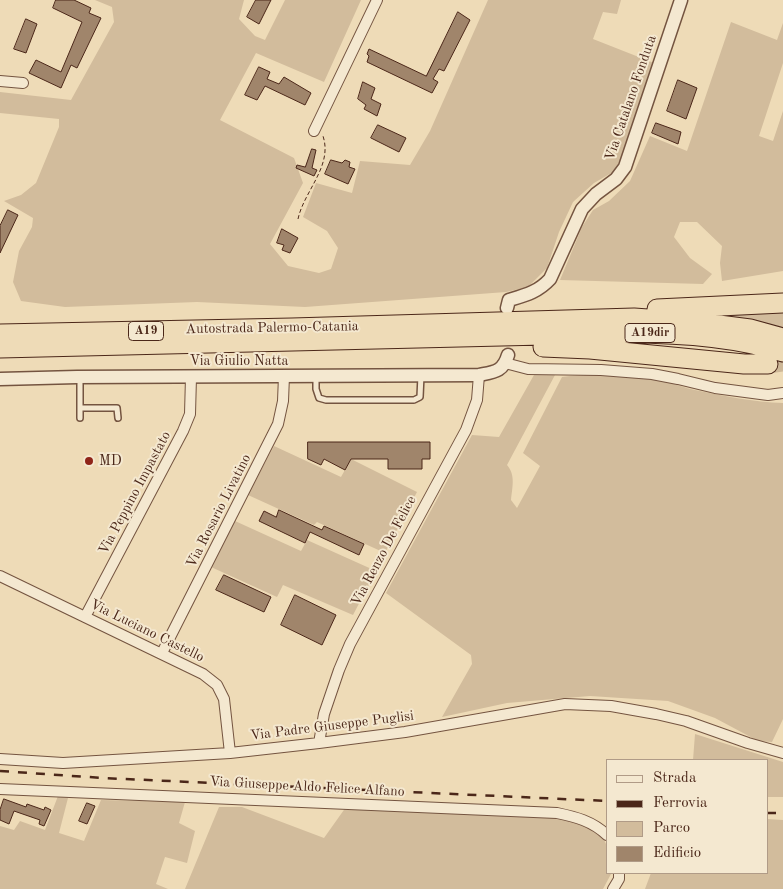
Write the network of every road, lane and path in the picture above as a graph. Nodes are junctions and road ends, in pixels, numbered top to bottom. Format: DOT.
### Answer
graph roads {
  1 [pos="377,0"];
  2 [pos="681,0"];
  3 [pos="0,81"];
  4 [pos="23,83"];
  5 [pos="314,131"];
  6 [pos="298,219"];
  7 [pos="783,295"];
  8 [pos="783,303"];
  9 [pos="706,307"];
  10 [pos="512,322"];
  11 [pos="292,328"];
  12 [pos="0,334"];
  13 [pos="783,338"];
  14 [pos="379,340"];
  15 [pos="0,348"];
  16 [pos="783,352"];
  17 [pos="506,359"];
  18 [pos="768,364"];
  19 [pos="422,375"];
  20 [pos="479,375"];
  21 [pos="284,376"];
  22 [pos="316,376"];
  23 [pos="80,377"];
  24 [pos="191,377"];
  25 [pos="0,379"];
  26 [pos="783,393"];
  27 [pos="80,408"];
  28 [pos="80,418"];
  29 [pos="118,418"];
  30 [pos="0,576"];
  31 [pos="85,617"];
  32 [pos="162,654"];
  33 [pos="319,744"];
  34 [pos="230,753"];
  35 [pos="783,753"];
  36 [pos="0,759"];
  37 [pos="0,789"];
  38 [pos="606,834"];
  39 [pos="619,874"];
  40 [pos="613,889"];
  1 -- 5 [label="street"];
  2 -- 10 [label="street, Via Catalano Fonduta"];
  3 -- 4 [label="street"];
  5 -- 6 [label="path"];
  7 -- 9 [label="highway"];
  8 -- 9 [label="highway"];
  9 -- 11 [label="highway"];
  10 -- 11 [label="highway, Autostrada Palermo-Catania / A19"];
  10 -- 13 [label="highway, A19dir"];
  10 -- 14 [label="highway, Autostrada Palermo-Catania / A19"];
  10 -- 16 [label="highway, A19dir"];
  11 -- 12 [label="highway, Autostrada Palermo-Catania / A19"];
  14 -- 15 [label="highway, Autostrada Palermo-Catania / A19"];
  14 -- 18 [label="highway"];
  17 -- 20 [label="street"];
  17 -- 26 [label="street"];
  19 -- 20 [label="street, Via Giulio Natta"];
  19 -- 22 [label="street, Via Giulio Natta"];
  19 -- 22 [label="lane"];
  20 -- 33 [label="street, Via Renzo De Felice"];
  21 -- 22 [label="street, Via Giulio Natta"];
  21 -- 24 [label="street, Via Giulio Natta"];
  21 -- 32 [label="street, Via Rosario Livatino"];
  23 -- 24 [label="street, Via Giulio Natta"];
  23 -- 25 [label="street, Via Giulio Natta"];
  23 -- 27 [label="lane"];
  24 -- 31 [label="street, Via Peppino Impastato"];
  27 -- 28 [label="lane"];
  27 -- 29 [label="lane"];
  30 -- 31 [label="street, Via Luciano Castello"];
  31 -- 32 [label="street, Via Luciano Castello"];
  32 -- 34 [label="street, Via Luciano Castello"];
  33 -- 34 [label="street, Via Padre Giuseppe Puglisi"];
  33 -- 35 [label="street, Via Padre Giuseppe Puglisi"];
  34 -- 36 [label="street, Via Padre Giuseppe Puglisi"];
  37 -- 38 [label="street, Via Giuseppe Aldo Felice Alfano"];
  39 -- 40 [label="street"];
}
